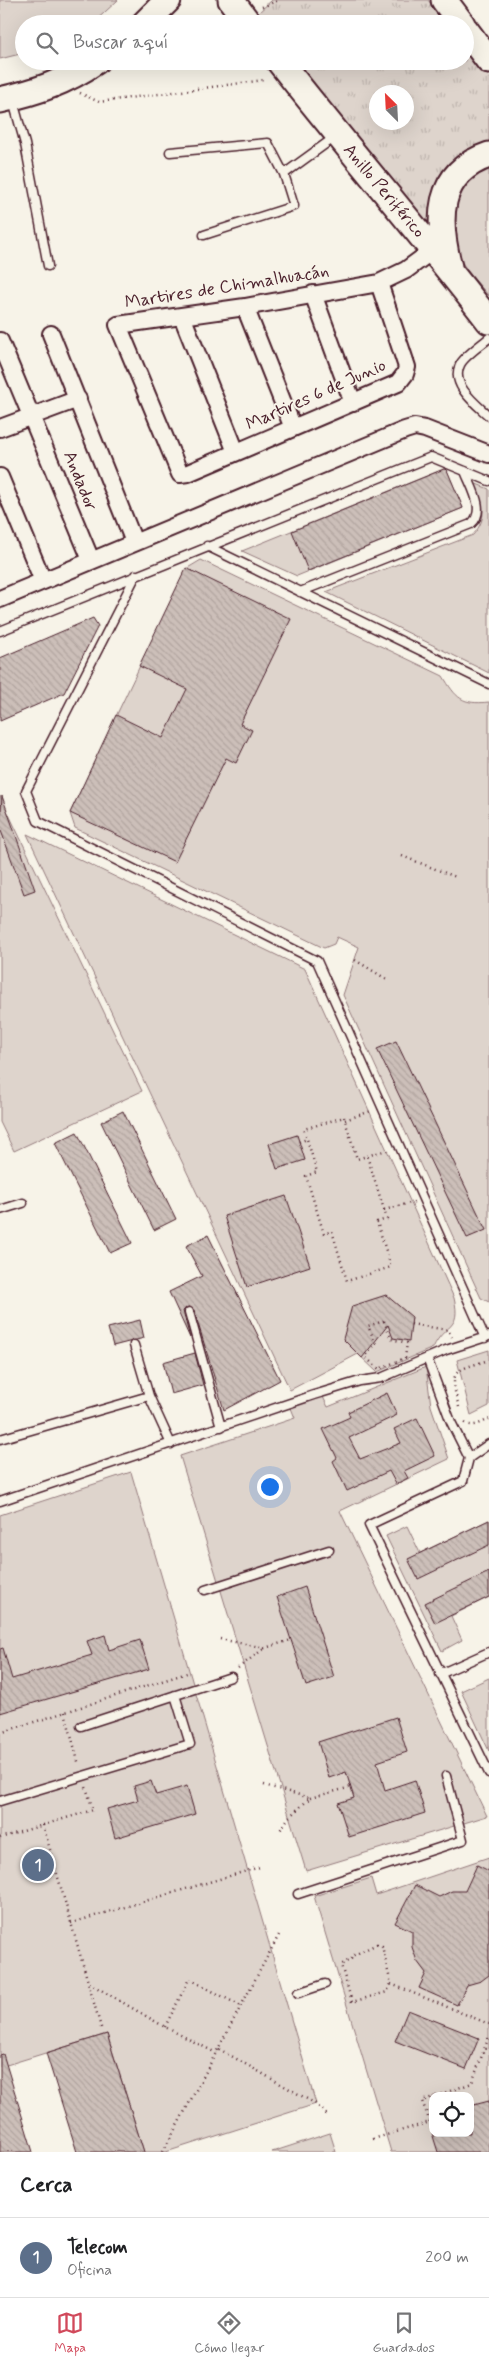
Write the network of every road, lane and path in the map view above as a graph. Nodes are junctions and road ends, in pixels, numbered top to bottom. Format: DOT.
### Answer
graph roads {
  1 [pos="168,0"];
  2 [pos="231,0"];
  3 [pos="278,0"];
  4 [pos="444,0"];
  5 [pos="153,15"];
  6 [pos="250,15"];
  7 [pos="256,15"];
  8 [pos="455,15"];
  9 [pos="474,40"];
  10 [pos="489,60"];
  11 [pos="84,70"];
  12 [pos="271,71"];
  13 [pos="58,82"];
  14 [pos="6,98"];
  15 [pos="337,136"];
  16 [pos="170,152"];
  17 [pos="489,155"];
  18 [pos="284,174"];
  19 [pos="204,235"];
  20 [pos="433,250"];
  21 [pos="48,266"];
  22 [pos="450,270"];
  23 [pos="379,283"];
  24 [pos="313,294"];
  25 [pos="245,307"];
  26 [pos="182,316"];
  27 [pos="489,321"];
  28 [pos="51,334"];
  29 [pos="489,338"];
  30 [pos="0,341"];
  31 [pos="78,399"];
  32 [pos="353,402"];
  33 [pos="31,416"];
  34 [pos="489,416"];
  35 [pos="0,428"];
  36 [pos="293,428"];
  37 [pos="236,452"];
  38 [pos="489,454"];
  39 [pos="465,471"];
  40 [pos="180,474"];
  41 [pos="0,477"];
  42 [pos="489,481"];
  43 [pos="134,542"];
  44 [pos="207,546"];
  45 [pos="91,560"];
  46 [pos="136,575"];
  47 [pos="42,581"];
  48 [pos="300,592"];
  49 [pos="0,599"];
  50 [pos="0,631"];
  51 [pos="489,684"];
  52 [pos="402,856"];
  53 [pos="456,877"];
  54 [pos="355,960"];
  55 [pos="388,980"];
  56 [pos="382,1106"];
  57 [pos="345,1120"];
  58 [pos="307,1139"];
  59 [pos="299,1142"];
  60 [pos="399,1146"];
  61 [pos="367,1156"];
  62 [pos="423,1199"];
  63 [pos="23,1203"];
  64 [pos="0,1210"];
  65 [pos="384,1210"];
  66 [pos="189,1312"];
  67 [pos="411,1324"];
  68 [pos="487,1337"];
  69 [pos="134,1345"];
  70 [pos="458,1346"];
  71 [pos="365,1357"];
  72 [pos="428,1358"];
  73 [pos="489,1360"];
  74 [pos="150,1396"];
  75 [pos="459,1409"];
  76 [pos="462,1417"];
  77 [pos="489,1420"];
  78 [pos="221,1427"];
  79 [pos="0,1439"];
  80 [pos="171,1444"];
  81 [pos="489,1444"];
  82 [pos="469,1458"];
  83 [pos="0,1501"];
  84 [pos="329,1550"];
  85 [pos="205,1590"];
  86 [pos="220,1639"];
  87 [pos="291,1640"];
  88 [pos="264,1648"];
  89 [pos="489,1652"];
  90 [pos="237,1669"];
  91 [pos="190,1672"];
  92 [pos="440,1674"];
  93 [pos="231,1677"];
  94 [pos="176,1695"];
  95 [pos="64,1712"];
  96 [pos="81,1726"];
  97 [pos="0,1733"];
  98 [pos="489,1773"];
  99 [pos="446,1776"];
  100 [pos="83,1777"];
  101 [pos="264,1785"];
  102 [pos="351,1787"];
  103 [pos="310,1798"];
  104 [pos="0,1802"];
  105 [pos="43,1825"];
  106 [pos="279,1832"];
  107 [pos="0,1838"];
  108 [pos="260,1867"];
  109 [pos="298,1894"];
  110 [pos="71,1923"];
  111 [pos="280,1933"];
  112 [pos="89,1983"];
  113 [pos="325,1984"];
  114 [pos="391,1984"];
  115 [pos="298,1993"];
  116 [pos="241,2006"];
  117 [pos="489,2024"];
  118 [pos="165,2027"];
  119 [pos="102,2031"];
  120 [pos="489,2036"];
  121 [pos="219,2049"];
  122 [pos="216,2053"];
  123 [pos="446,2092"];
  124 [pos="429,2098"];
  125 [pos="328,2116"];
  126 [pos="429,2119"];
  127 [pos="429,2122"];
  128 [pos="373,2139"];
  129 [pos="163,2152"];
  1 -- 5 [label="main road"];
  2 -- 6 [label="main road"];
  3 -- 7 [label="path"];
  4 -- 8 [label="main road"];
  9 -- 10 [label="main road"];
  11 -- 13 [label="main road"];
  12 -- 13 [label="path"];
  12 -- 15 [label="main road, Anillo Periférico"];
  13 -- 14 [label="main road"];
  14 -- 21 [label="lane"];
  15 -- 18 [label="lane"];
  15 -- 20 [label="main road, Anillo Periférico"];
  16 -- 18 [label="lane"];
  17 -- 22 [label="main road"];
  18 -- 19 [label="lane"];
  20 -- 22 [label="main road, Anillo Periférico"];
  20 -- 23 [label="street, Martires de Chimalhuacán"];
  22 -- 27 [label="main road, Anillo Periférico"];
  23 -- 24 [label="street, Martires de Chimalhuacán"];
  23 -- 32 [label="street, Martires 6 de Junio"];
  24 -- 25 [label="street, Martires de Chimalhuacán"];
  24 -- 32 [label="street"];
  25 -- 26 [label="street, Martires de Chimalhuacán"];
  25 -- 36 [label="street"];
  26 -- 37 [label="street"];
  26 -- 40 [label="street, Martires de Chimalhuacán"];
  28 -- 31 [label="street, Andador"];
  29 -- 34 [label="lane"];
  30 -- 33 [label="street, Andador"];
  31 -- 33 [label="street"];
  31 -- 43 [label="street, Andador"];
  32 -- 36 [label="street, Martires 6 de Junio"];
  33 -- 35 [label="street"];
  33 -- 45 [label="street, Andador"];
  36 -- 37 [label="street, Martires 6 de Junio"];
  37 -- 40 [label="street, Martires 6 de Junio"];
  38 -- 43 [label="street"];
  39 -- 42 [label="lane"];
  39 -- 44 [label="lane"];
  39 -- 48 [label="lane"];
  41 -- 47 [label="street"];
  43 -- 45 [label="street"];
  44 -- 46 [label="lane"];
  44 -- 48 [label="lane"];
  45 -- 47 [label="street"];
  46 -- 50 [label="lane"];
  46 -- 56 [label="lane"];
  47 -- 49 [label="street"];
  48 -- 51 [label="lane"];
  52 -- 53 [label="path"];
  54 -- 55 [label="path"];
  56 -- 57 [label="path"];
  56 -- 60 [label="lane"];
  57 -- 58 [label="path"];
  57 -- 61 [label="path"];
  58 -- 59 [label="path"];
  58 -- 65 [label="path"];
  60 -- 61 [label="path"];
  60 -- 62 [label="lane"];
  61 -- 65 [label="path"];
  62 -- 65 [label="path"];
  62 -- 68 [label="lane"];
  63 -- 64 [label="lane"];
  66 -- 78 [label="lane"];
  67 -- 70 [label="path"];
  68 -- 70 [label="lane"];
  69 -- 74 [label="lane"];
  70 -- 72 [label="lane"];
  71 -- 71 [label="path"];
  72 -- 78 [label="lane"];
  72 -- 82 [label="lane"];
  73 -- 75 [label="path"];
  74 -- 79 [label="lane"];
  74 -- 80 [label="lane"];
  76 -- 77 [label="path"];
  78 -- 80 [label="lane"];
  80 -- 83 [label="lane"];
  81 -- 82 [label="lane"];
  82 -- 92 [label="lane"];
  84 -- 85 [label="lane"];
  86 -- 88 [label="path"];
  87 -- 88 [label="path"];
  88 -- 90 [label="path"];
  89 -- 92 [label="lane"];
  91 -- 95 [label="path"];
  92 -- 98 [label="lane"];
  93 -- 94 [label="lane"];
  94 -- 96 [label="lane"];
  94 -- 100 [label="lane"];
  95 -- 97 [label="path"];
  95 -- 100 [label="path"];
  99 -- 109 [label="lane"];
  100 -- 104 [label="lane"];
  100 -- 105 [label="path"];
  101 -- 103 [label="path"];
  102 -- 103 [label="path"];
  103 -- 106 [label="path"];
  105 -- 107 [label="path"];
  105 -- 110 [label="path"];
  108 -- 110 [label="path"];
  110 -- 112 [label="path"];
  111 -- 116 [label="path"];
  112 -- 118 [label="path"];
  112 -- 119 [label="path"];
  113 -- 115 [label="lane"];
  114 -- 114 [label="path"];
  114 -- 117 [label="path"];
  116 -- 118 [label="path"];
  116 -- 121 [label="path"];
  118 -- 122 [label="path"];
  120 -- 123 [label="path"];
  121 -- 122 [label="path"];
  121 -- 125 [label="path"];
  122 -- 129 [label="path"];
  124 -- 126 [label="path"];
  127 -- 128 [label="path"];
}
